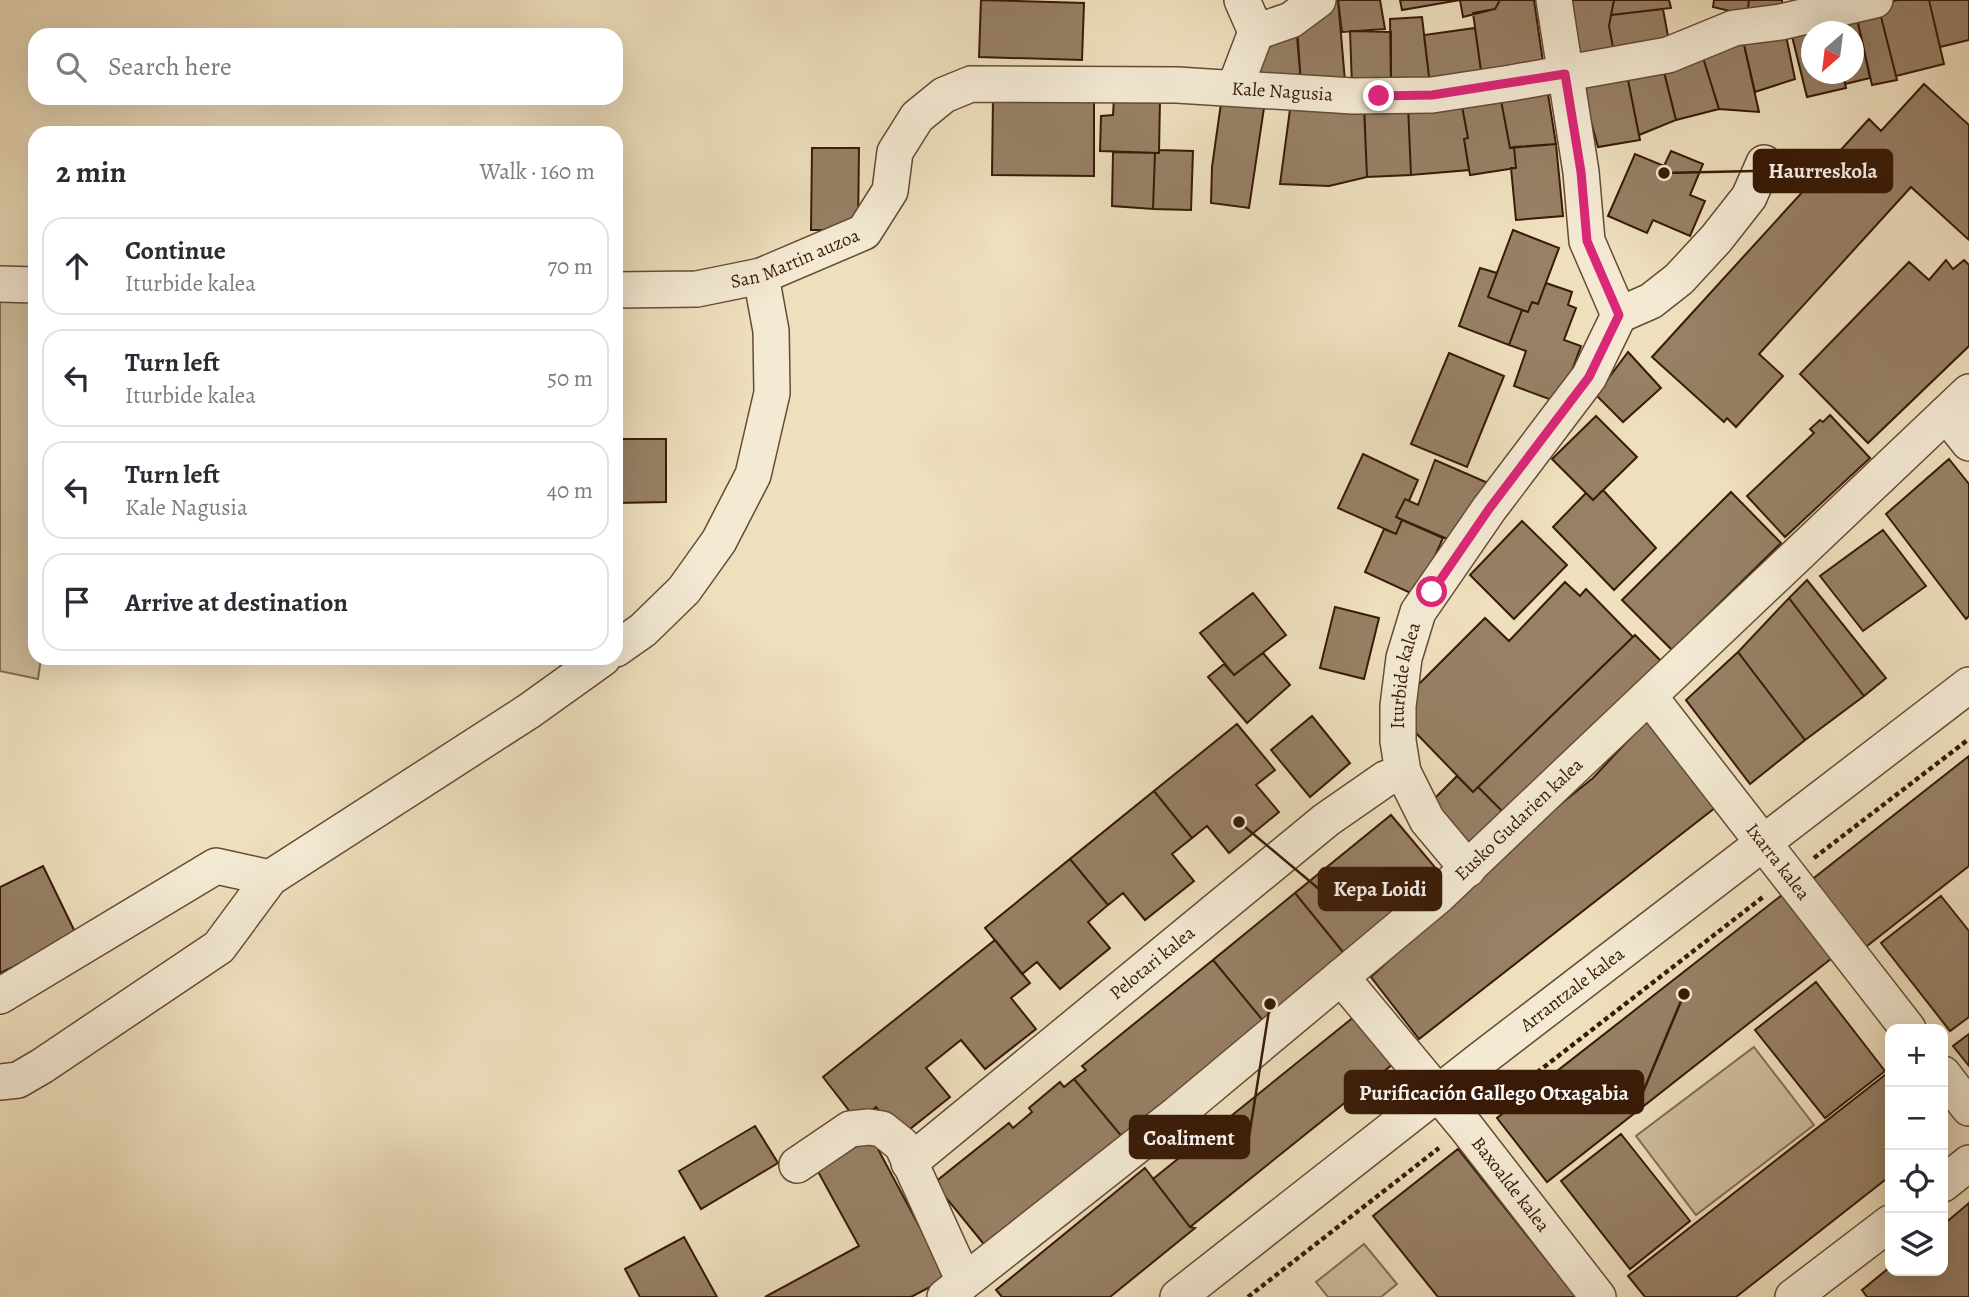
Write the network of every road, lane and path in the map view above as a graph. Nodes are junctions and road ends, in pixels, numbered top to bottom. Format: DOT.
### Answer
graph roads {
  1 [pos="1242,0"];
  2 [pos="1318,0"];
  3 [pos="1554,0"];
  4 [pos="1875,0"];
  5 [pos="1256,32"];
  6 [pos="1565,74"];
  7 [pos="971,84"];
  8 [pos="1235,88"];
  9 [pos="1764,163"];
  10 [pos="761,276"];
  11 [pos="0,284"];
  12 [pos="28,285"];
  13 [pos="623,290"];
  14 [pos="1619,315"];
  15 [pos="1957,403"];
  16 [pos="1969,443"];
  17 [pos="623,644"];
  18 [pos="593,665"];
  19 [pos="1969,685"];
  20 [pos="1649,695"];
  21 [pos="1969,739"];
  22 [pos="1403,772"];
  23 [pos="1764,842"];
  24 [pos="1468,869"];
  25 [pos="270,877"];
  26 [pos="1790,877"];
  27 [pos="1341,976"];
  28 [pos="0,996"];
  29 [pos="1904,1024"];
  30 [pos="0,1055"];
  31 [pos="42,1066"];
  32 [pos="1948,1081"];
  33 [pos="0,1082"];
  34 [pos="1439,1093"];
  35 [pos="1969,1108"];
  36 [pos="1466,1127"];
  37 [pos="909,1163"];
  38 [pos="1969,1163"];
  39 [pos="797,1165"];
  40 [pos="1948,1180"];
  41 [pos="1885,1227"];
  42 [pos="955,1289"];
  43 [pos="1178,1297"];
  44 [pos="1248,1297"];
  45 [pos="1598,1297"];
  46 [pos="1793,1297"];
  1 -- 5 [label="street"];
  2 -- 5 [label="street"];
  3 -- 6 [label="street"];
  4 -- 6 [label="street, Kale Nagusia"];
  5 -- 8 [label="street"];
  6 -- 8 [label="street, Kale Nagusia"];
  6 -- 14 [label="street"];
  7 -- 8 [label="street, Kale Nagusia"];
  7 -- 10 [label="street, San Martin auzoa"];
  9 -- 14 [label="street"];
  10 -- 13 [label="street, San Martin auzoa"];
  10 -- 17 [label="street"];
  11 -- 12 [label="street"];
  14 -- 22 [label="street, Iturbide kalea"];
  15 -- 16 [label="street"];
  15 -- 20 [label="street, Eusko Gudarien kalea"];
  18 -- 25 [label="street"];
  19 -- 23 [label="street, Arrantzale kalea"];
  20 -- 23 [label="street, Ixarra kalea"];
  20 -- 24 [label="street, Eusko Gudarien kalea"];
  21 -- 26 [label="path"];
  22 -- 24 [label="street, Iturbide kalea"];
  22 -- 37 [label="street, Pelotari kalea"];
  23 -- 26 [label="street, Ixarra kalea"];
  23 -- 34 [label="street, Arrantzale kalea"];
  24 -- 27 [label="street, Eusko Gudarien kalea"];
  25 -- 28 [label="street"];
  25 -- 31 [label="street"];
  26 -- 29 [label="street, Ixarra kalea"];
  26 -- 36 [label="path"];
  27 -- 34 [label="street, Baxoalde kalea"];
  27 -- 42 [label="street, Eusko Gudarien kalea"];
  30 -- 31 [label="street"];
  31 -- 33 [label="street"];
  32 -- 35 [label="street"];
  34 -- 36 [label="street, Baxoalde kalea"];
  34 -- 43 [label="street, Arrantzale kalea"];
  36 -- 44 [label="path"];
  36 -- 45 [label="street, Baxoalde kalea"];
  37 -- 39 [label="street"];
  37 -- 42 [label="street"];
  38 -- 40 [label="street"];
  41 -- 46 [label="street"];
}
